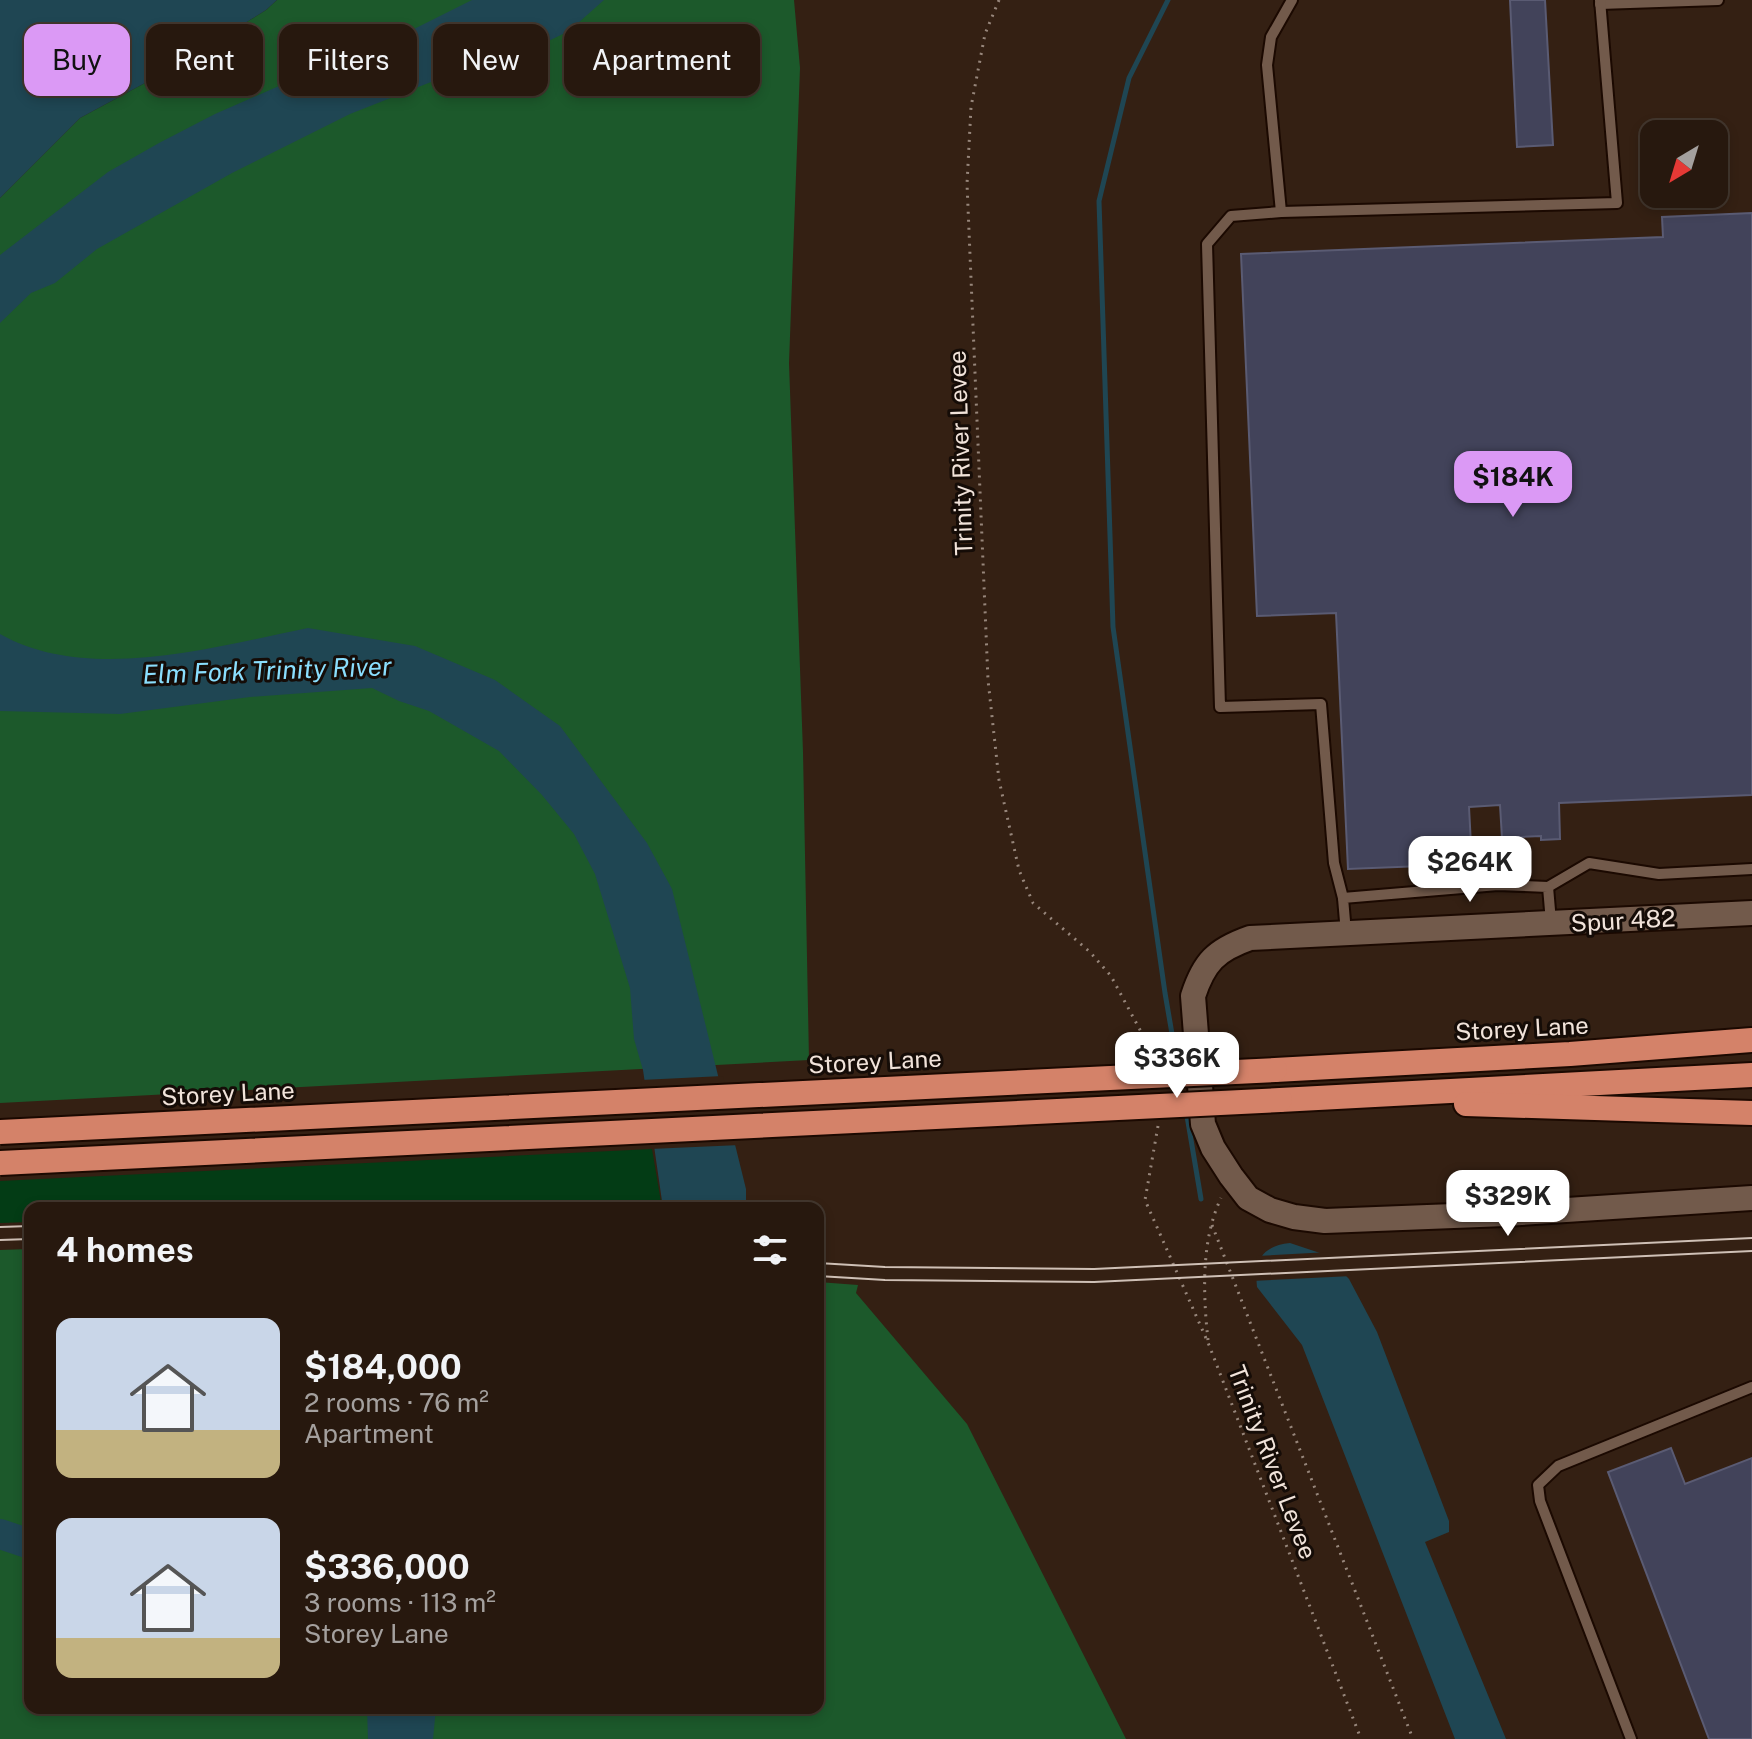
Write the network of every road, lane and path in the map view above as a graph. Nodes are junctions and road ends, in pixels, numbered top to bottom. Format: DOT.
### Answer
graph roads {
  1 [pos="999,0"];
  2 [pos="1292,0"];
  3 [pos="1718,0"];
  4 [pos="1600,2"];
  5 [pos="1281,212"];
  6 [pos="1752,869"];
  7 [pos="1548,887"];
  8 [pos="1343,898"];
  9 [pos="1752,913"];
  10 [pos="1551,924"];
  11 [pos="1346,935"];
  12 [pos="1752,1040"];
  13 [pos="1148,1056"];
  14 [pos="1752,1075"];
  15 [pos="1364,1095"];
  16 [pos="1752,1113"];
  17 [pos="1157,1115"];
  18 [pos="0,1132"];
  19 [pos="0,1163"];
  20 [pos="1231,1176"];
  21 [pos="1752,1198"];
  22 [pos="1212,1225"];
  23 [pos="1209,1345"];
  24 [pos="1752,1387"];
  25 [pos="1361,1739"];
  26 [pos="1413,1739"];
  27 [pos="1631,1739"];
  1 -- 13 [label="path, Trinity River Levee"];
  2 -- 5 [label="lane"];
  3 -- 4 [label="lane"];
  4 -- 5 [label="lane"];
  5 -- 8 [label="lane"];
  6 -- 7 [label="lane"];
  7 -- 8 [label="lane"];
  7 -- 10 [label="lane"];
  8 -- 11 [label="lane"];
  9 -- 10 [label="main road, Spur 482"];
  10 -- 11 [label="main road, Spur 482"];
  11 -- 20 [label="main road, Spur 482"];
  12 -- 18 [label="highway, Storey Lane, bridge"];
  14 -- 15 [label="highway"];
  15 -- 16 [label="highway"];
  15 -- 19 [label="highway, bridge"];
  17 -- 23 [label="path, Trinity River Levee"];
  20 -- 21 [label="main road"];
  20 -- 22 [label="path"];
  22 -- 23 [label="path"];
  22 -- 26 [label="path"];
  23 -- 25 [label="path, Trinity River Levee"];
  24 -- 27 [label="lane"];
}
